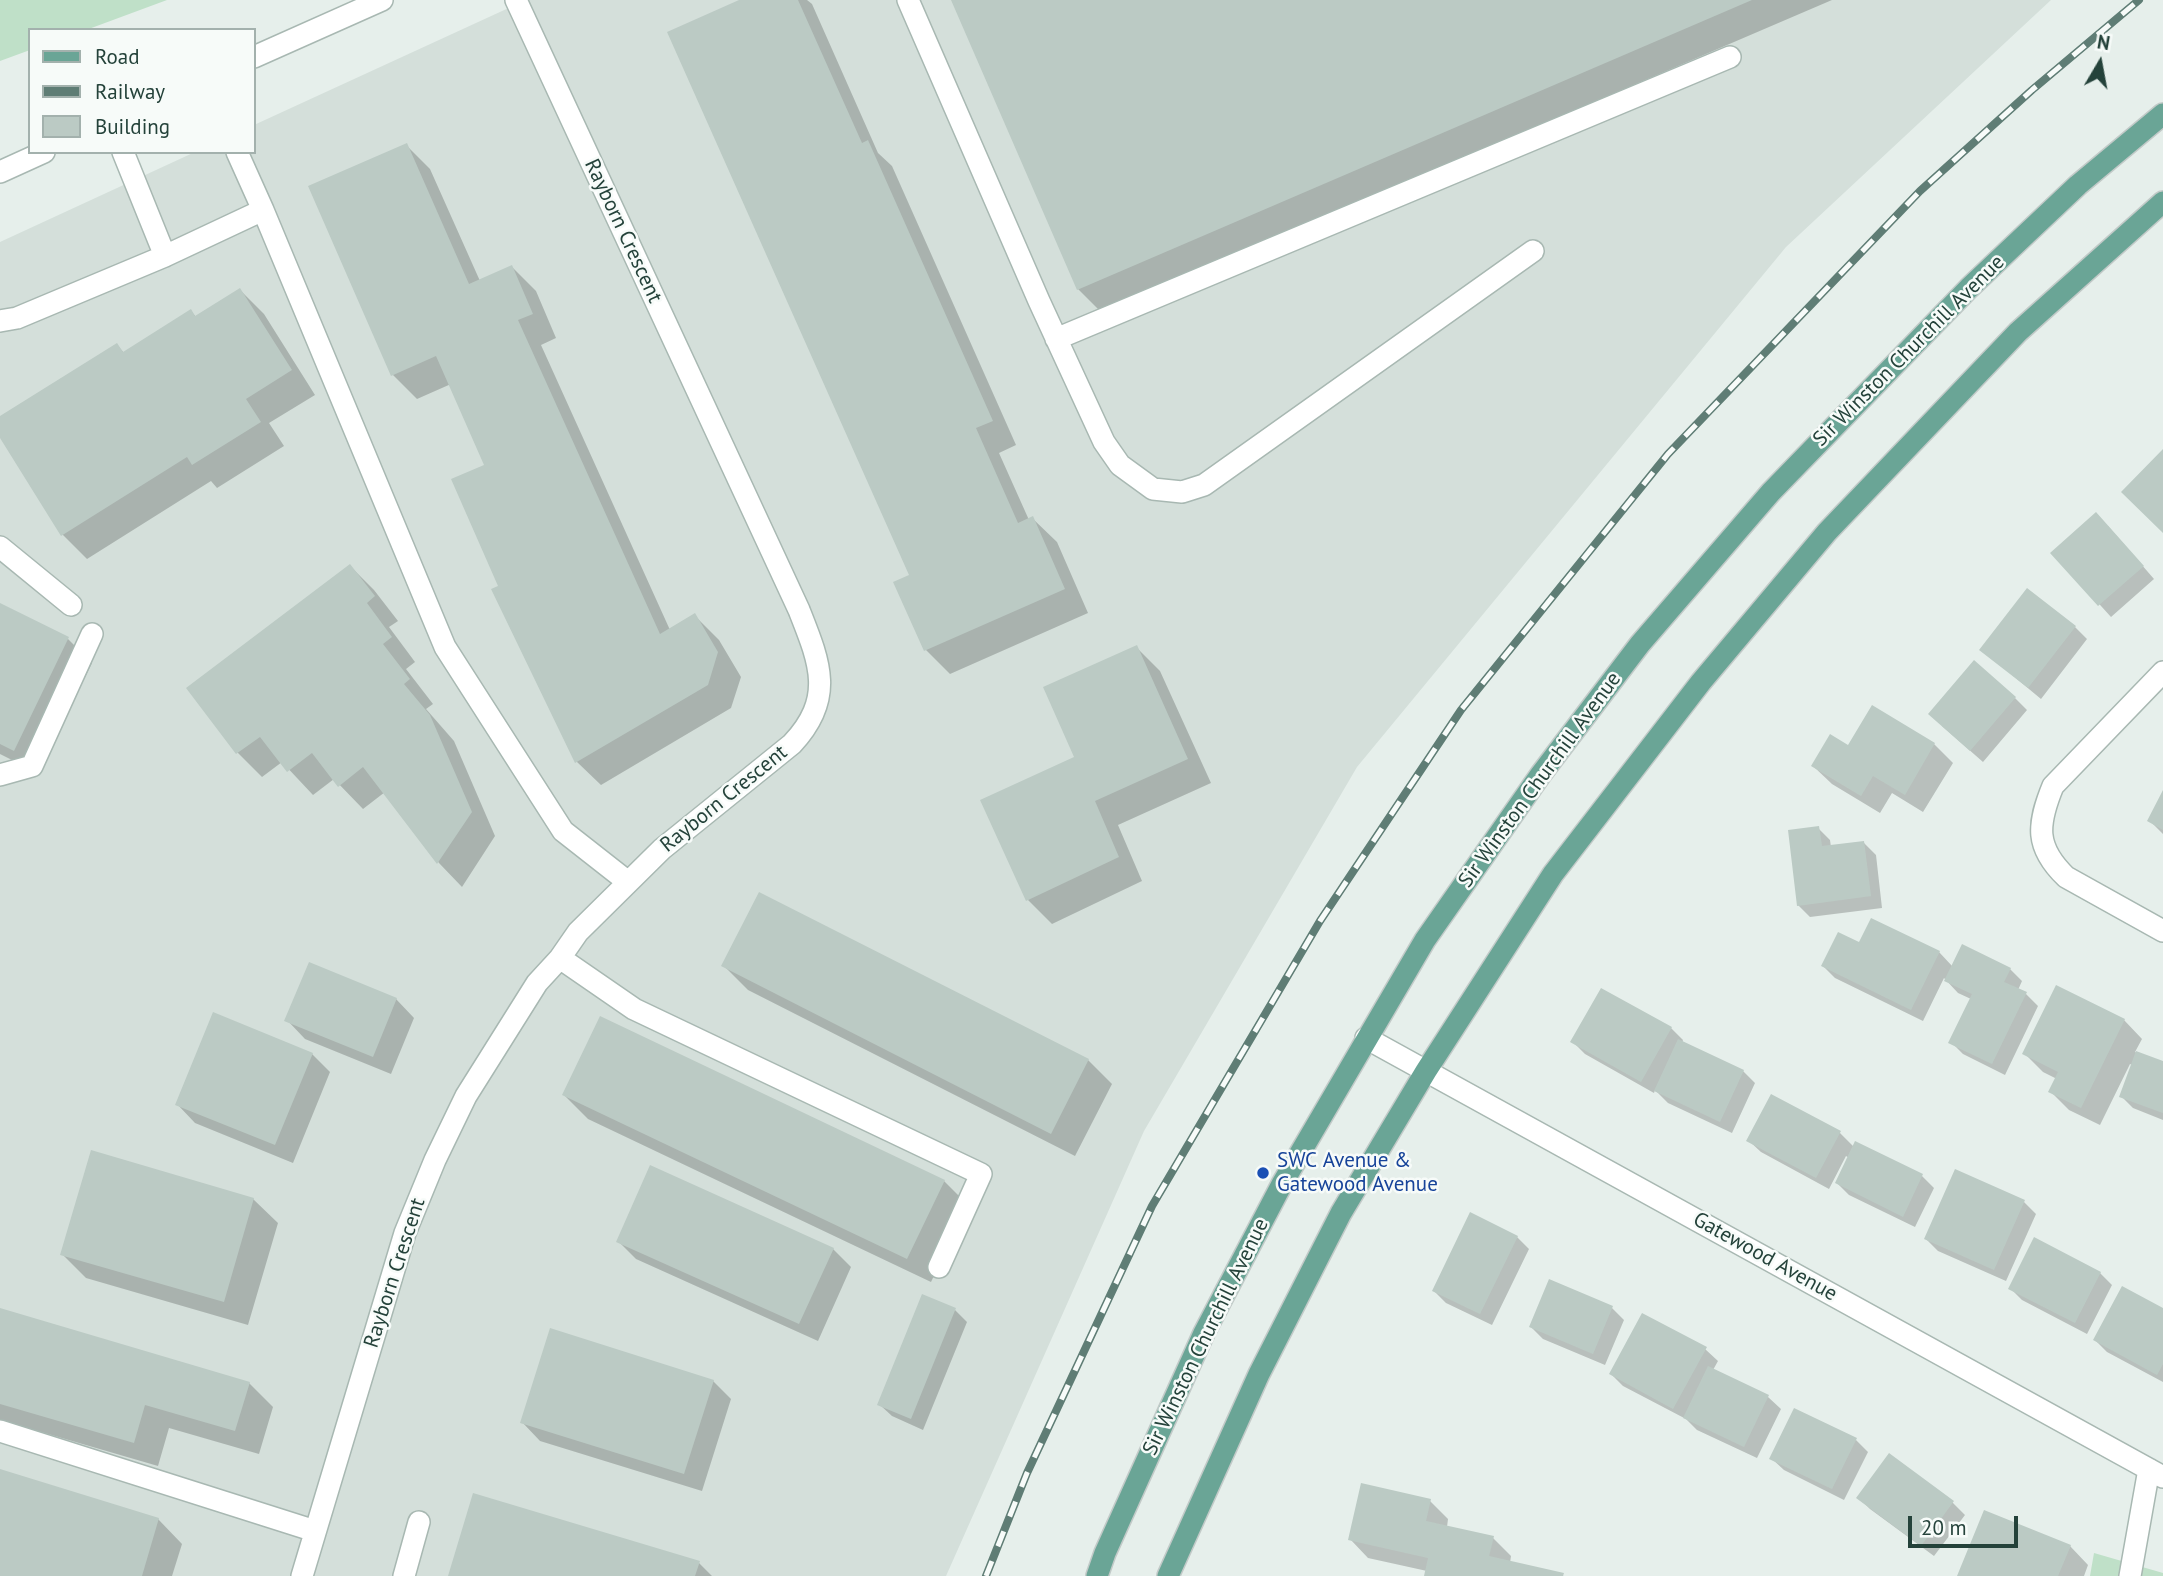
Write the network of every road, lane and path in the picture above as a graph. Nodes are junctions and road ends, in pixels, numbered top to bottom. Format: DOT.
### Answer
graph roads {
  1 [pos="382,0"];
  2 [pos="516,0"];
  3 [pos="908,0"];
  4 [pos="256,56"];
  5 [pos="1730,57"];
  6 [pos="2163,114"];
  7 [pos="40,154"];
  8 [pos="124,154"];
  9 [pos="238,154"];
  10 [pos="0,172"];
  11 [pos="2163,202"];
  12 [pos="263,209"];
  13 [pos="1533,251"];
  14 [pos="165,256"];
  15 [pos="0,321"];
  16 [pos="1056,339"];
  17 [pos="0,547"];
  18 [pos="71,605"];
  19 [pos="92,634"];
  20 [pos="2163,672"];
  21 [pos="0,775"];
  22 [pos="628,882"];
  23 [pos="2163,931"];
  24 [pos="560,958"];
  25 [pos="1366,1038"];
  26 [pos="1426,1070"];
  27 [pos="939,1267"];
  28 [pos="0,1431"];
  29 [pos="2156,1473"];
  30 [pos="419,1522"];
  31 [pos="315,1531"];
  32 [pos="302,1576"];
  33 [pos="404,1576"];
  34 [pos="1097,1576"];
  35 [pos="1168,1576"];
  36 [pos="2130,1576"];
  1 -- 4 [label="street"];
  2 -- 22 [label="street, Rayborn Crescent"];
  3 -- 16 [label="street"];
  5 -- 16 [label="street"];
  6 -- 25 [label="main road, Sir Winston Churchill Avenue"];
  7 -- 10 [label="street"];
  8 -- 14 [label="street"];
  9 -- 12 [label="street"];
  11 -- 26 [label="main road"];
  12 -- 14 [label="street"];
  12 -- 22 [label="street"];
  13 -- 16 [label="street"];
  14 -- 15 [label="street"];
  17 -- 18 [label="street"];
  19 -- 21 [label="street"];
  20 -- 23 [label="street"];
  22 -- 24 [label="street, Rayborn Crescent"];
  24 -- 27 [label="street"];
  24 -- 31 [label="street, Rayborn Crescent"];
  25 -- 26 [label="street, Gatewood Avenue"];
  25 -- 34 [label="main road, Sir Winston Churchill Avenue"];
  26 -- 29 [label="street, Gatewood Avenue"];
  26 -- 35 [label="main road"];
  28 -- 31 [label="street"];
  29 -- 36 [label="street"];
  30 -- 33 [label="street"];
  31 -- 32 [label="street, Rayborn Crescent"];
}
